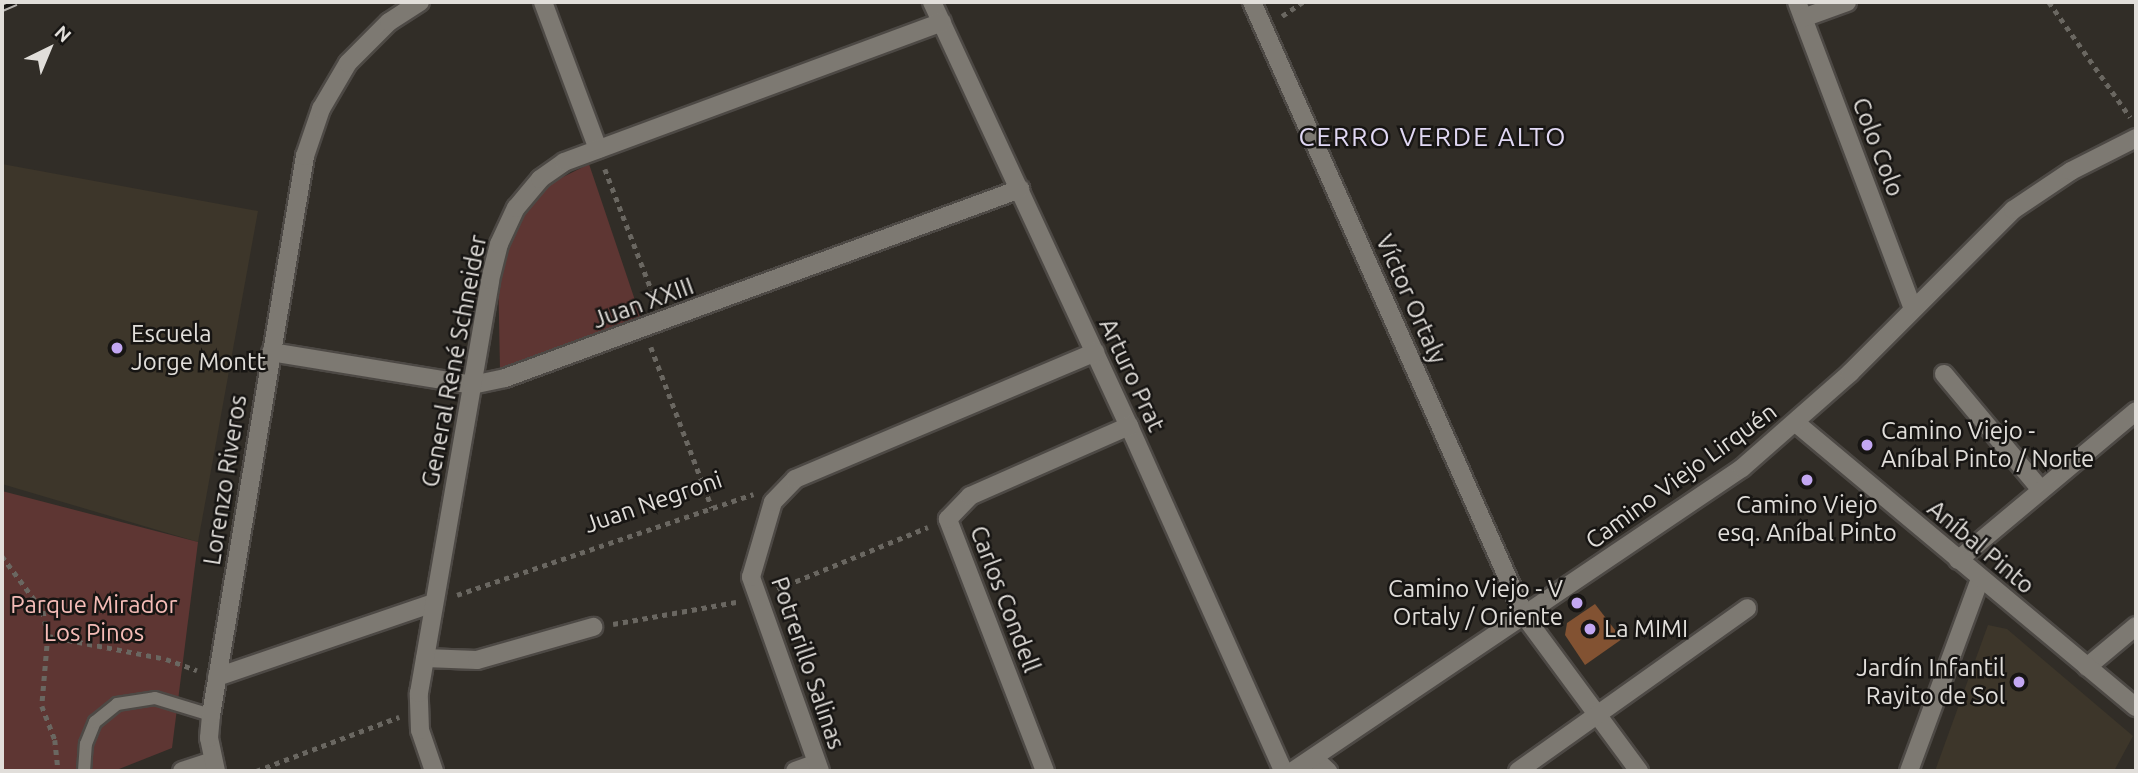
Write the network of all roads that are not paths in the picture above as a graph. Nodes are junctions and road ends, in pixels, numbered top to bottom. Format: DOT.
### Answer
graph roads {
  1 [pos="420,2"];
  2 [pos="542,2"];
  3 [pos="932,2"];
  4 [pos="1252,2"];
  5 [pos="1847,2"];
  6 [pos="1800,10"];
  7 [pos="942,22"];
  8 [pos="2136,138"];
  9 [pos="597,149"];
  10 [pos="1020,189"];
  11 [pos="1913,309"];
  12 [pos="271,352"];
  13 [pos="1095,352"];
  14 [pos="1944,374"];
  15 [pos="472,385"];
  16 [pos="2136,411"];
  17 [pos="1796,423"];
  18 [pos="1129,426"];
  19 [pos="2041,491"];
  20 [pos="1958,560"];
  21 [pos="1980,579"];
  22 [pos="433,603"];
  23 [pos="1747,608"];
  24 [pos="1525,617"];
  25 [pos="2136,626"];
  26 [pos="593,627"];
  27 [pos="425,657"];
  28 [pos="2087,667"];
  29 [pos="217,677"];
  30 [pos="2136,707"];
  31 [pos="211,715"];
  32 [pos="1597,715"];
  33 [pos="1321,765"];
  34 [pos="214,766"];
  35 [pos="818,767"];
  36 [pos="84,771"];
  37 [pos="182,771"];
  38 [pos="434,771"];
  39 [pos="795,771"];
  40 [pos="1045,771"];
  41 [pos="1283,771"];
  42 [pos="1293,771"];
  43 [pos="1518,771"];
  44 [pos="1639,771"];
  45 [pos="1909,771"];
  1 -- 12 [label="street, Lorenzo Riveros"];
  2 -- 9 [label="street"];
  3 -- 7 [label="street, Arturo Prat"];
  4 -- 24 [label="street, Víctor Ortaly"];
  5 -- 6 [label="street"];
  6 -- 11 [label="street, Colo Colo"];
  7 -- 9 [label="street, General René Schneider"];
  7 -- 10 [label="street, Arturo Prat"];
  8 -- 11 [label="street, Camino Viejo Lirquén"];
  9 -- 15 [label="street, General René Schneider"];
  10 -- 13 [label="street, Arturo Prat"];
  10 -- 15 [label="street, Juan XXIII"];
  11 -- 17 [label="street, Camino Viejo Lirquén"];
  12 -- 15 [label="street, Juan XXIII"];
  12 -- 29 [label="street, Lorenzo Riveros"];
  13 -- 18 [label="street, Arturo Prat"];
  13 -- 35 [label="street, Potrerillo Salinas"];
  14 -- 19 [label="street"];
  15 -- 22 [label="street, General René Schneider"];
  16 -- 19 [label="street"];
  17 -- 20 [label="street, Aníbal Pinto"];
  17 -- 24 [label="street, Camino Viejo Lirquén"];
  18 -- 40 [label="street, Carlos Condell"];
  18 -- 41 [label="street, Arturo Prat"];
  19 -- 20 [label="street"];
  20 -- 21 [label="street, Aníbal Pinto"];
  21 -- 28 [label="street, Aníbal Pinto"];
  21 -- 45 [label="street"];
  22 -- 27 [label="street, General René Schneider"];
  22 -- 29 [label="street"];
  23 -- 32 [label="street"];
  24 -- 32 [label="street, Víctor Ortaly"];
  24 -- 33 [label="street, Camino Viejo Lirquén"];
  25 -- 28 [label="street"];
  26 -- 27 [label="street"];
  27 -- 38 [label="street, General René Schneider"];
  28 -- 30 [label="street, Aníbal Pinto"];
  29 -- 31 [label="street, Lorenzo Riveros"];
  31 -- 34 [label="street, Lorenzo Riveros"];
  31 -- 36 [label="lane"];
  32 -- 43 [label="street"];
  32 -- 44 [label="street, Víctor Ortaly"];
  33 -- 42 [label="street, Camino Viejo Lirquén"];
  34 -- 37 [label="street"];
  35 -- 39 [label="street"];
}
